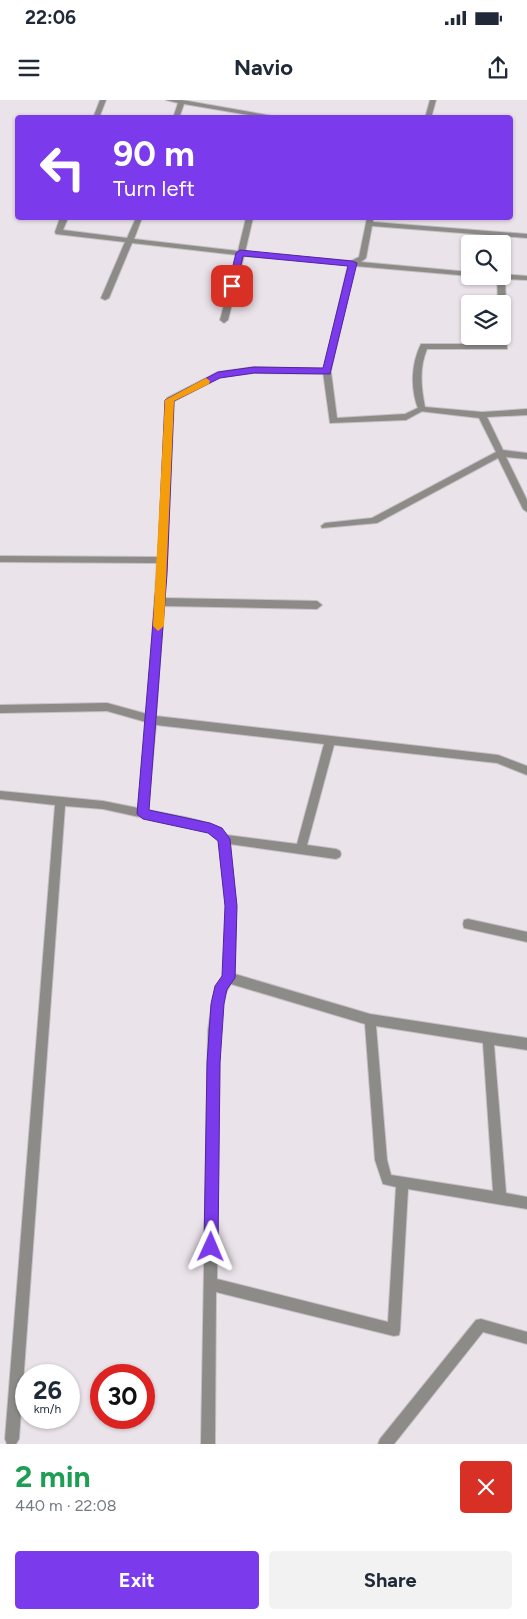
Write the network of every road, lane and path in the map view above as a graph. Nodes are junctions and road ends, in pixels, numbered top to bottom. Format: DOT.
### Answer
graph roads {
  1 [pos="102,100"];
  2 [pos="169,100"];
  3 [pos="433,100"];
  4 [pos="182,102"];
  5 [pos="97,115"];
  6 [pos="177,115"];
  7 [pos="265,115"];
  8 [pos="429,115"];
  9 [pos="63,220"];
  10 [pos="138,220"];
  11 [pos="249,220"];
  12 [pos="370,221"];
  13 [pos="500,234"];
  14 [pos="527,236"];
  15 [pos="130,240"];
  16 [pos="240,253"];
  17 [pos="352,263"];
  18 [pos="461,273"];
  19 [pos="511,277"];
  20 [pos="527,278"];
  21 [pos="105,298"];
  22 [pos="224,320"];
  23 [pos="504,345"];
  24 [pos="327,372"];
  25 [pos="422,409"];
  26 [pos="527,412"];
  27 [pos="482,415"];
  28 [pos="501,453"];
  29 [pos="527,456"];
  30 [pos="527,509"];
  31 [pos="326,526"];
  32 [pos="0,559"];
  33 [pos="163,560"];
  34 [pos="160,602"];
  35 [pos="316,605"];
  36 [pos="0,709"];
  37 [pos="152,720"];
  38 [pos="330,740"];
  39 [pos="527,770"];
  40 [pos="0,795"];
  41 [pos="60,801"];
  42 [pos="143,814"];
  43 [pos="224,839"];
  44 [pos="301,849"];
  45 [pos="336,854"];
  46 [pos="468,924"];
  47 [pos="527,937"];
  48 [pos="229,978"];
  49 [pos="370,1020"];
  50 [pos="488,1039"];
  51 [pos="527,1044"];
  52 [pos="402,1182"];
  53 [pos="500,1199"];
  54 [pos="527,1204"];
  55 [pos="210,1284"];
  56 [pos="527,1338"];
  57 [pos="12,1439"];
  58 [pos="208,1444"];
  59 [pos="385,1444"];
  1 -- 5 [label="street"];
  2 -- 4 [label="street"];
  3 -- 8 [label="street"];
  4 -- 6 [label="street"];
  4 -- 7 [label="street"];
  9 -- 15 [label="street"];
  10 -- 15 [label="street"];
  11 -- 16 [label="street"];
  12 -- 13 [label="street"];
  12 -- 17 [label="street"];
  13 -- 14 [label="street"];
  15 -- 16 [label="street"];
  15 -- 21 [label="street"];
  16 -- 17 [label="street"];
  16 -- 22 [label="street"];
  17 -- 18 [label="street"];
  17 -- 24 [label="street"];
  19 -- 20 [label="street"];
  23 -- 25 [label="street"];
  24 -- 25 [label="street"];
  24 -- 33 [label="street"];
  25 -- 27 [label="street"];
  26 -- 27 [label="street"];
  27 -- 28 [label="street"];
  28 -- 29 [label="street"];
  28 -- 30 [label="street"];
  28 -- 31 [label="street"];
  32 -- 33 [label="street"];
  33 -- 34 [label="street"];
  34 -- 35 [label="street"];
  34 -- 37 [label="street"];
  36 -- 37 [label="street"];
  37 -- 38 [label="street"];
  37 -- 42 [label="street"];
  38 -- 39 [label="street"];
  38 -- 44 [label="street"];
  40 -- 41 [label="street"];
  41 -- 42 [label="street"];
  41 -- 57 [label="street"];
  42 -- 43 [label="street"];
  43 -- 44 [label="street"];
  43 -- 48 [label="street"];
  44 -- 45 [label="street"];
  46 -- 47 [label="street"];
  48 -- 49 [label="street"];
  48 -- 55 [label="street"];
  49 -- 50 [label="street"];
  49 -- 52 [label="street"];
  50 -- 51 [label="street"];
  50 -- 53 [label="street"];
  52 -- 53 [label="street"];
  52 -- 55 [label="street"];
  53 -- 54 [label="street"];
  55 -- 58 [label="street"];
  56 -- 59 [label="street"];
}
